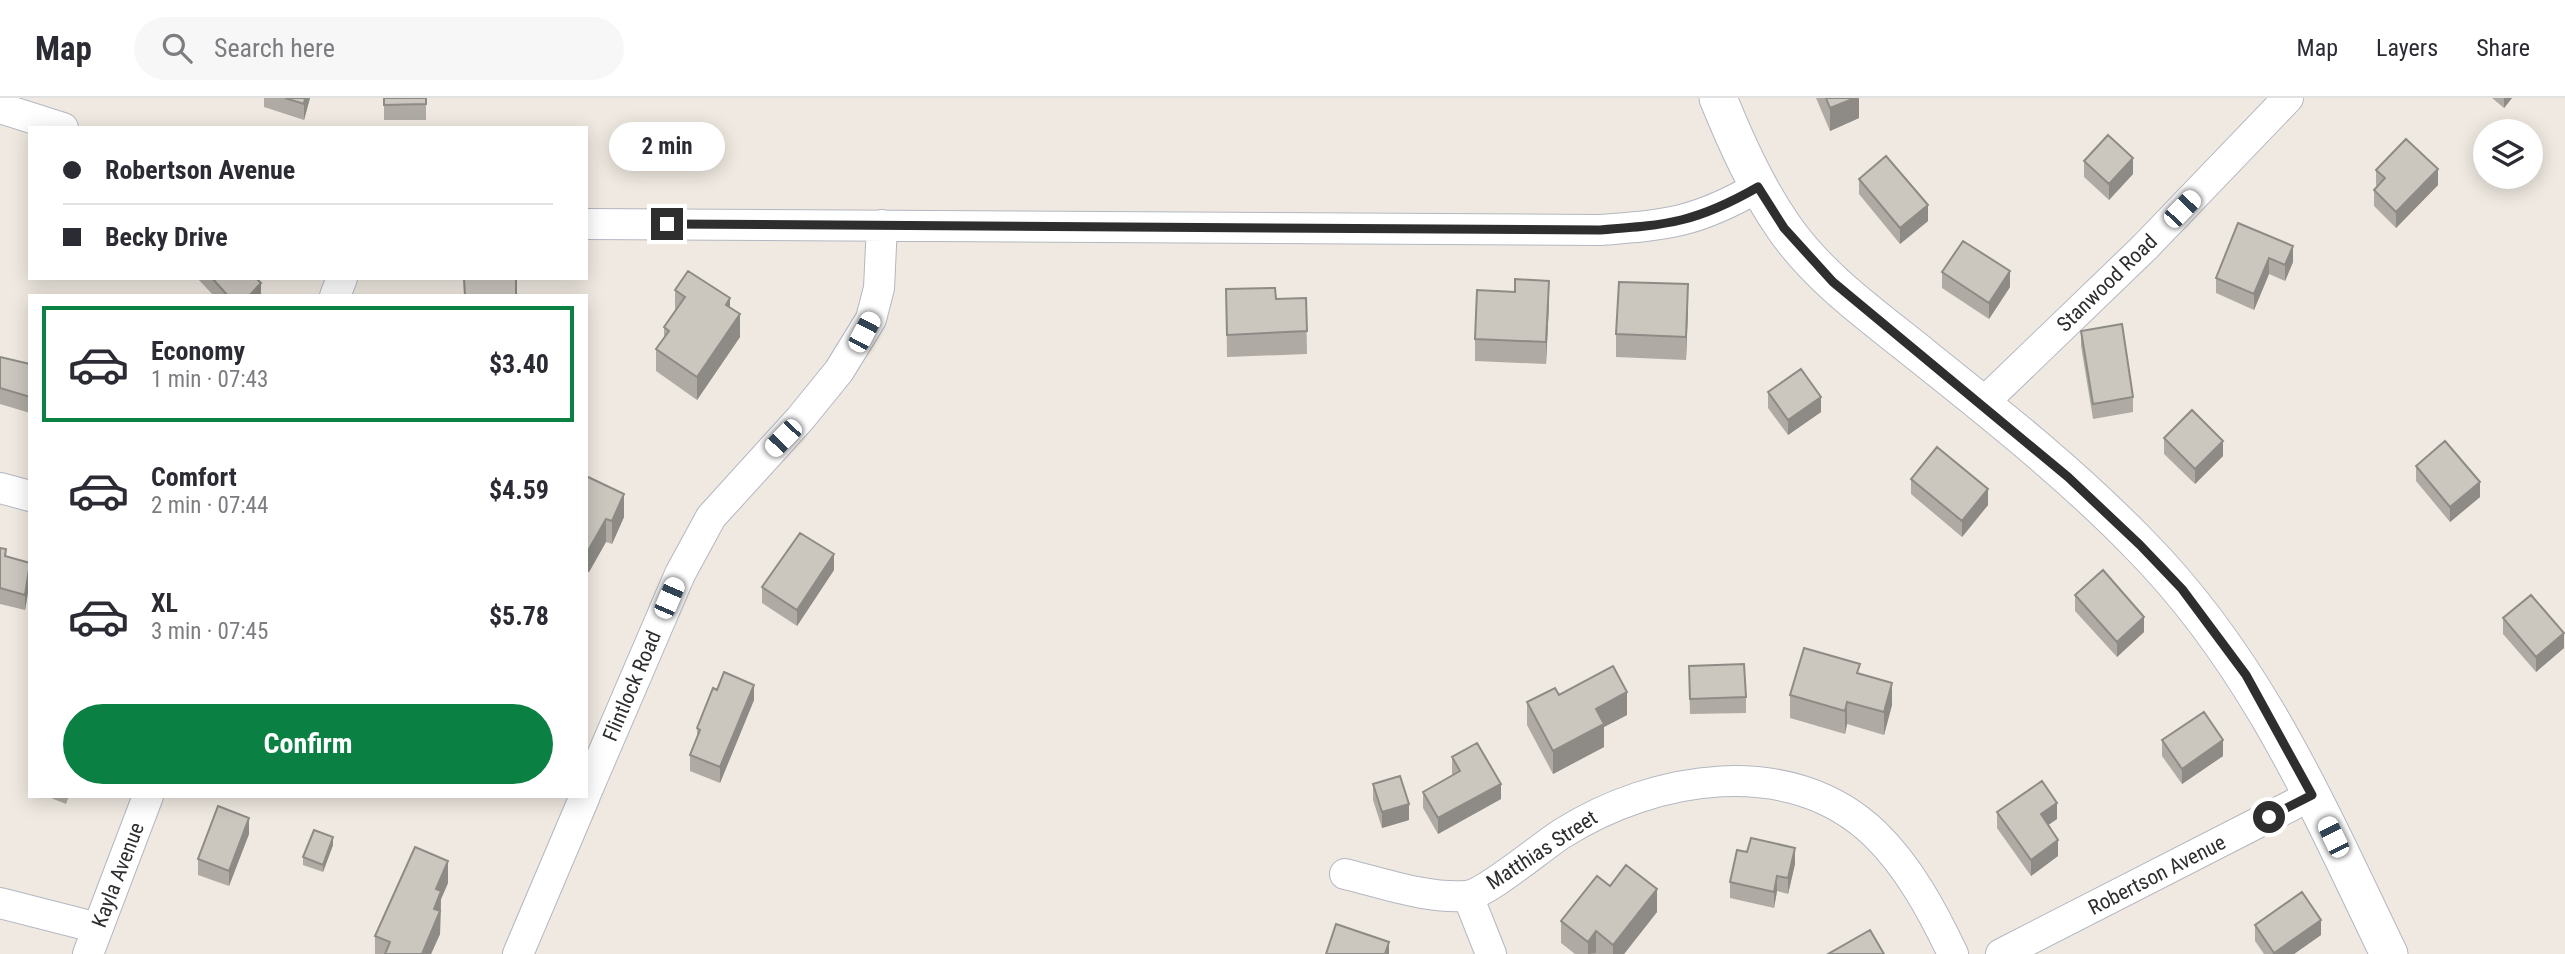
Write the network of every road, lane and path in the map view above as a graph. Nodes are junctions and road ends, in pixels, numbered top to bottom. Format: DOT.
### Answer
graph roads {
  1 [pos="1718,98"];
  2 [pos="2288,98"];
  3 [pos="0,108"];
  4 [pos="57,126"];
  5 [pos="1758,187"];
  6 [pos="588,224"];
  7 [pos="882,225"];
  8 [pos="1982,404"];
  9 [pos="0,488"];
  10 [pos="28,495"];
  11 [pos="588,790"];
  12 [pos="2312,795"];
  13 [pos="147,798"];
  14 [pos="585,798"];
  15 [pos="1345,874"];
  16 [pos="1468,896"];
  17 [pos="0,903"];
  18 [pos="93,941"];
  19 [pos="518,954"];
  20 [pos="1491,954"];
  21 [pos="1953,954"];
  22 [pos="2001,954"];
  23 [pos="2389,954"];
  1 -- 5 [label="street"];
  2 -- 8 [label="street, Stanwood Road"];
  3 -- 4 [label="street"];
  5 -- 7 [label="street"];
  5 -- 8 [label="street"];
  6 -- 7 [label="street"];
  7 -- 11 [label="street, Flintlock Road"];
  8 -- 12 [label="street"];
  9 -- 10 [label="street"];
  12 -- 22 [label="street, Robertson Avenue"];
  12 -- 23 [label="street"];
  13 -- 18 [label="street, Kayla Avenue"];
  14 -- 19 [label="street, Flintlock Road"];
  15 -- 16 [label="street, Matthias Street"];
  16 -- 20 [label="street"];
  16 -- 21 [label="street, Matthias Street"];
  17 -- 18 [label="street"];
}
